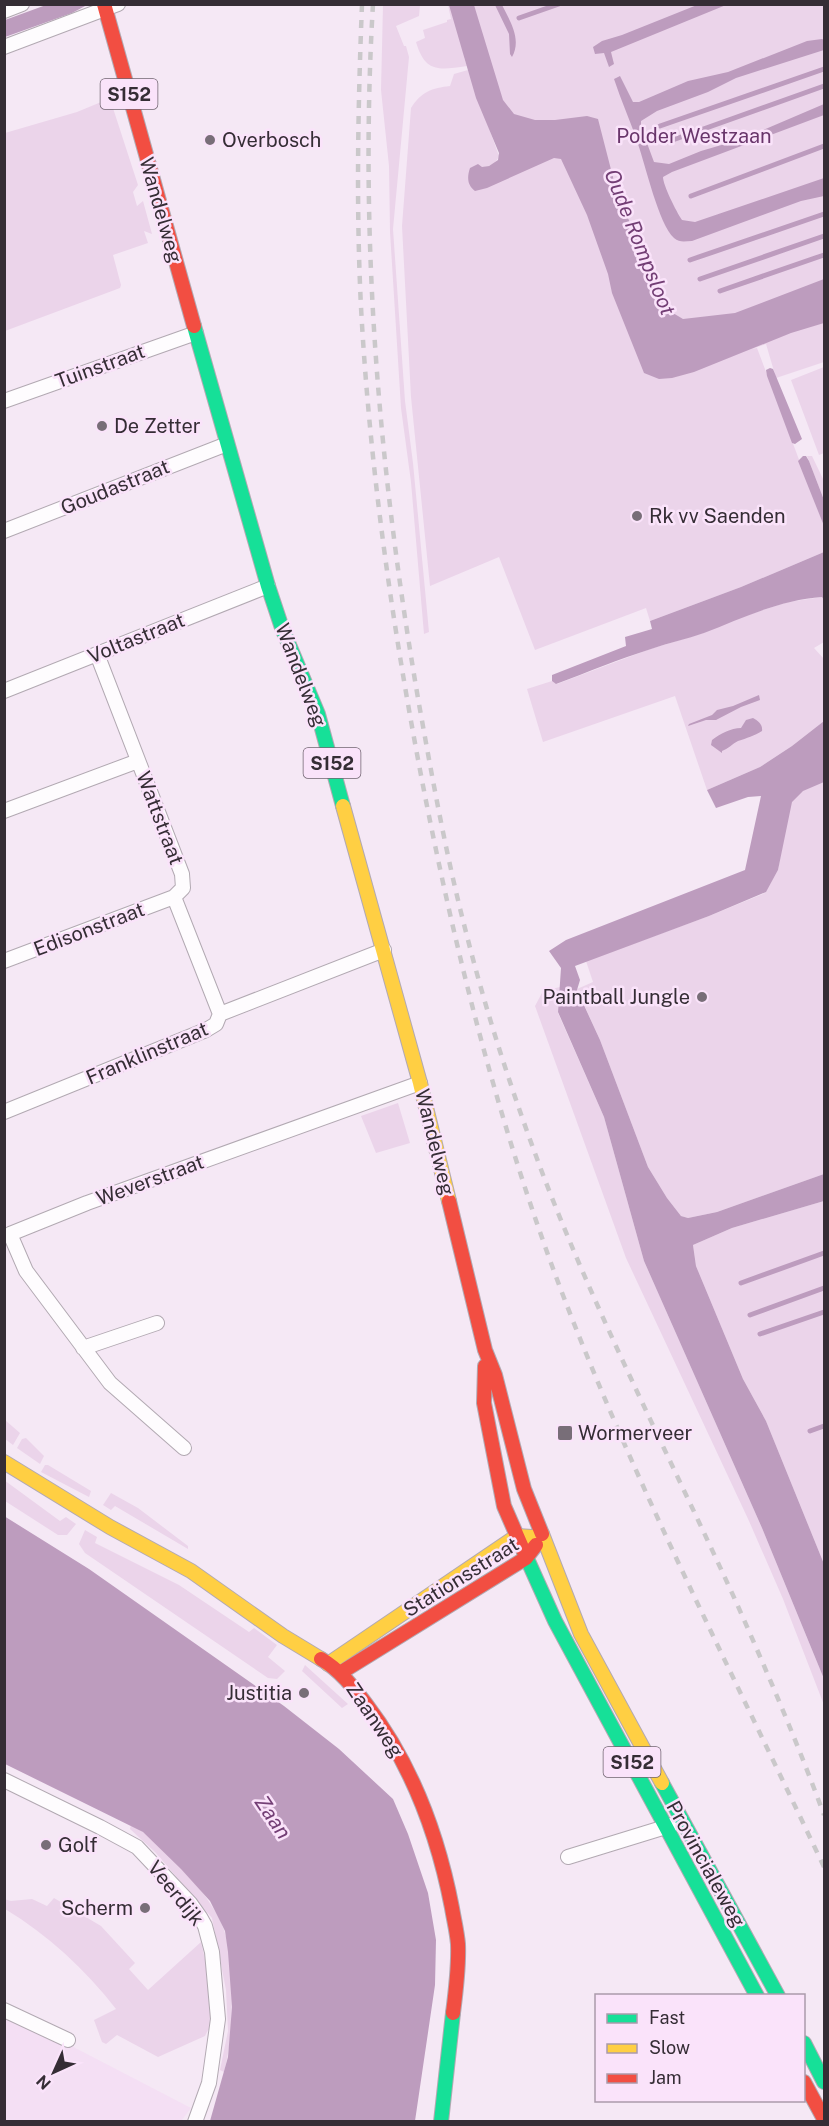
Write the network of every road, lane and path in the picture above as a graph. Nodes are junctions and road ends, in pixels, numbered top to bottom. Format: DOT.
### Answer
graph roads {
  1 [pos="22,4"];
  2 [pos="108,6"];
  3 [pos="4,11"];
  4 [pos="4,47"];
  5 [pos="196,333"];
  6 [pos="4,401"];
  7 [pos="226,444"];
  8 [pos="4,531"];
  9 [pos="268,586"];
  10 [pos="97,654"];
  11 [pos="4,691"];
  12 [pos="138,761"];
  13 [pos="4,810"];
  14 [pos="174,897"];
  15 [pos="384,950"];
  16 [pos="4,961"];
  17 [pos="220,1014"];
  18 [pos="420,1083"];
  19 [pos="4,1112"];
  20 [pos="4,1220"];
  21 [pos="10,1233"];
  22 [pos="157,1323"];
  23 [pos="83,1348"];
  24 [pos="485,1350"];
  25 [pos="184,1448"];
  26 [pos="4,1462"];
  27 [pos="517,1536"];
  28 [pos="543,1537"];
  29 [pos="526,1558"];
  30 [pos="328,1664"];
  31 [pos="340,1673"];
  32 [pos="4,1780"];
  33 [pos="683,1822"];
  34 [pos="666,1827"];
  35 [pos="568,1857"];
  36 [pos="755,1994"];
  37 [pos="777,1994"];
  38 [pos="4,2010"];
  39 [pos="68,2040"];
  40 [pos="805,2045"];
  41 [pos="825,2082"];
  42 [pos="805,2084"];
  43 [pos="825,2119"];
  44 [pos="195,2121"];
  45 [pos="441,2121"];
  1 -- 3 [label="street"];
  2 -- 4 [label="street"];
  2 -- 5 [label="main road, Wandelweg / S152"];
  5 -- 6 [label="street, Tuinstraat"];
  5 -- 7 [label="main road, Wandelweg / S152"];
  7 -- 8 [label="street, Goudastraat"];
  7 -- 9 [label="main road, Wandelweg / S152"];
  9 -- 10 [label="street, Voltastraat"];
  9 -- 15 [label="main road, Wandelweg / S152"];
  10 -- 11 [label="street, Voltastraat"];
  10 -- 12 [label="street, Wattstraat"];
  12 -- 13 [label="street"];
  12 -- 14 [label="street, Wattstraat"];
  14 -- 16 [label="street, Edisonstraat"];
  14 -- 17 [label="street"];
  15 -- 17 [label="street, Franklinstraat"];
  15 -- 18 [label="main road, Wandelweg / S152"];
  17 -- 19 [label="street, Franklinstraat"];
  18 -- 21 [label="street, Weverstraat"];
  18 -- 24 [label="main road, Wandelweg / S152"];
  20 -- 21 [label="street"];
  21 -- 23 [label="street"];
  22 -- 23 [label="street"];
  23 -- 25 [label="street"];
  24 -- 27 [label="main road, Wandelweg / S152"];
  24 -- 28 [label="main road, Wandelweg / S152"];
  26 -- 30 [label="main road, Zaanweg"];
  27 -- 28 [label="main road, Stationsstraat"];
  27 -- 29 [label="main road, Wandelweg / S152"];
  27 -- 30 [label="main road, Stationsstraat"];
  28 -- 29 [label="main road, Stationsstraat"];
  28 -- 33 [label="main road, Provincialeweg / S152"];
  29 -- 31 [label="main road, Stationsstraat"];
  29 -- 34 [label="main road, Provincialeweg / S152"];
  30 -- 31 [label="main road, Zaanweg"];
  31 -- 45 [label="main road, Zaanweg"];
  32 -- 44 [label="street, Veerdijk"];
  33 -- 34 [label="street"];
  33 -- 37 [label="main road, Provincialeweg / S152"];
  34 -- 35 [label="street"];
  34 -- 36 [label="main road, Provincialeweg / S152"];
  38 -- 39 [label="street"];
  40 -- 41 [label="main road"];
  42 -- 43 [label="main road"];
}
